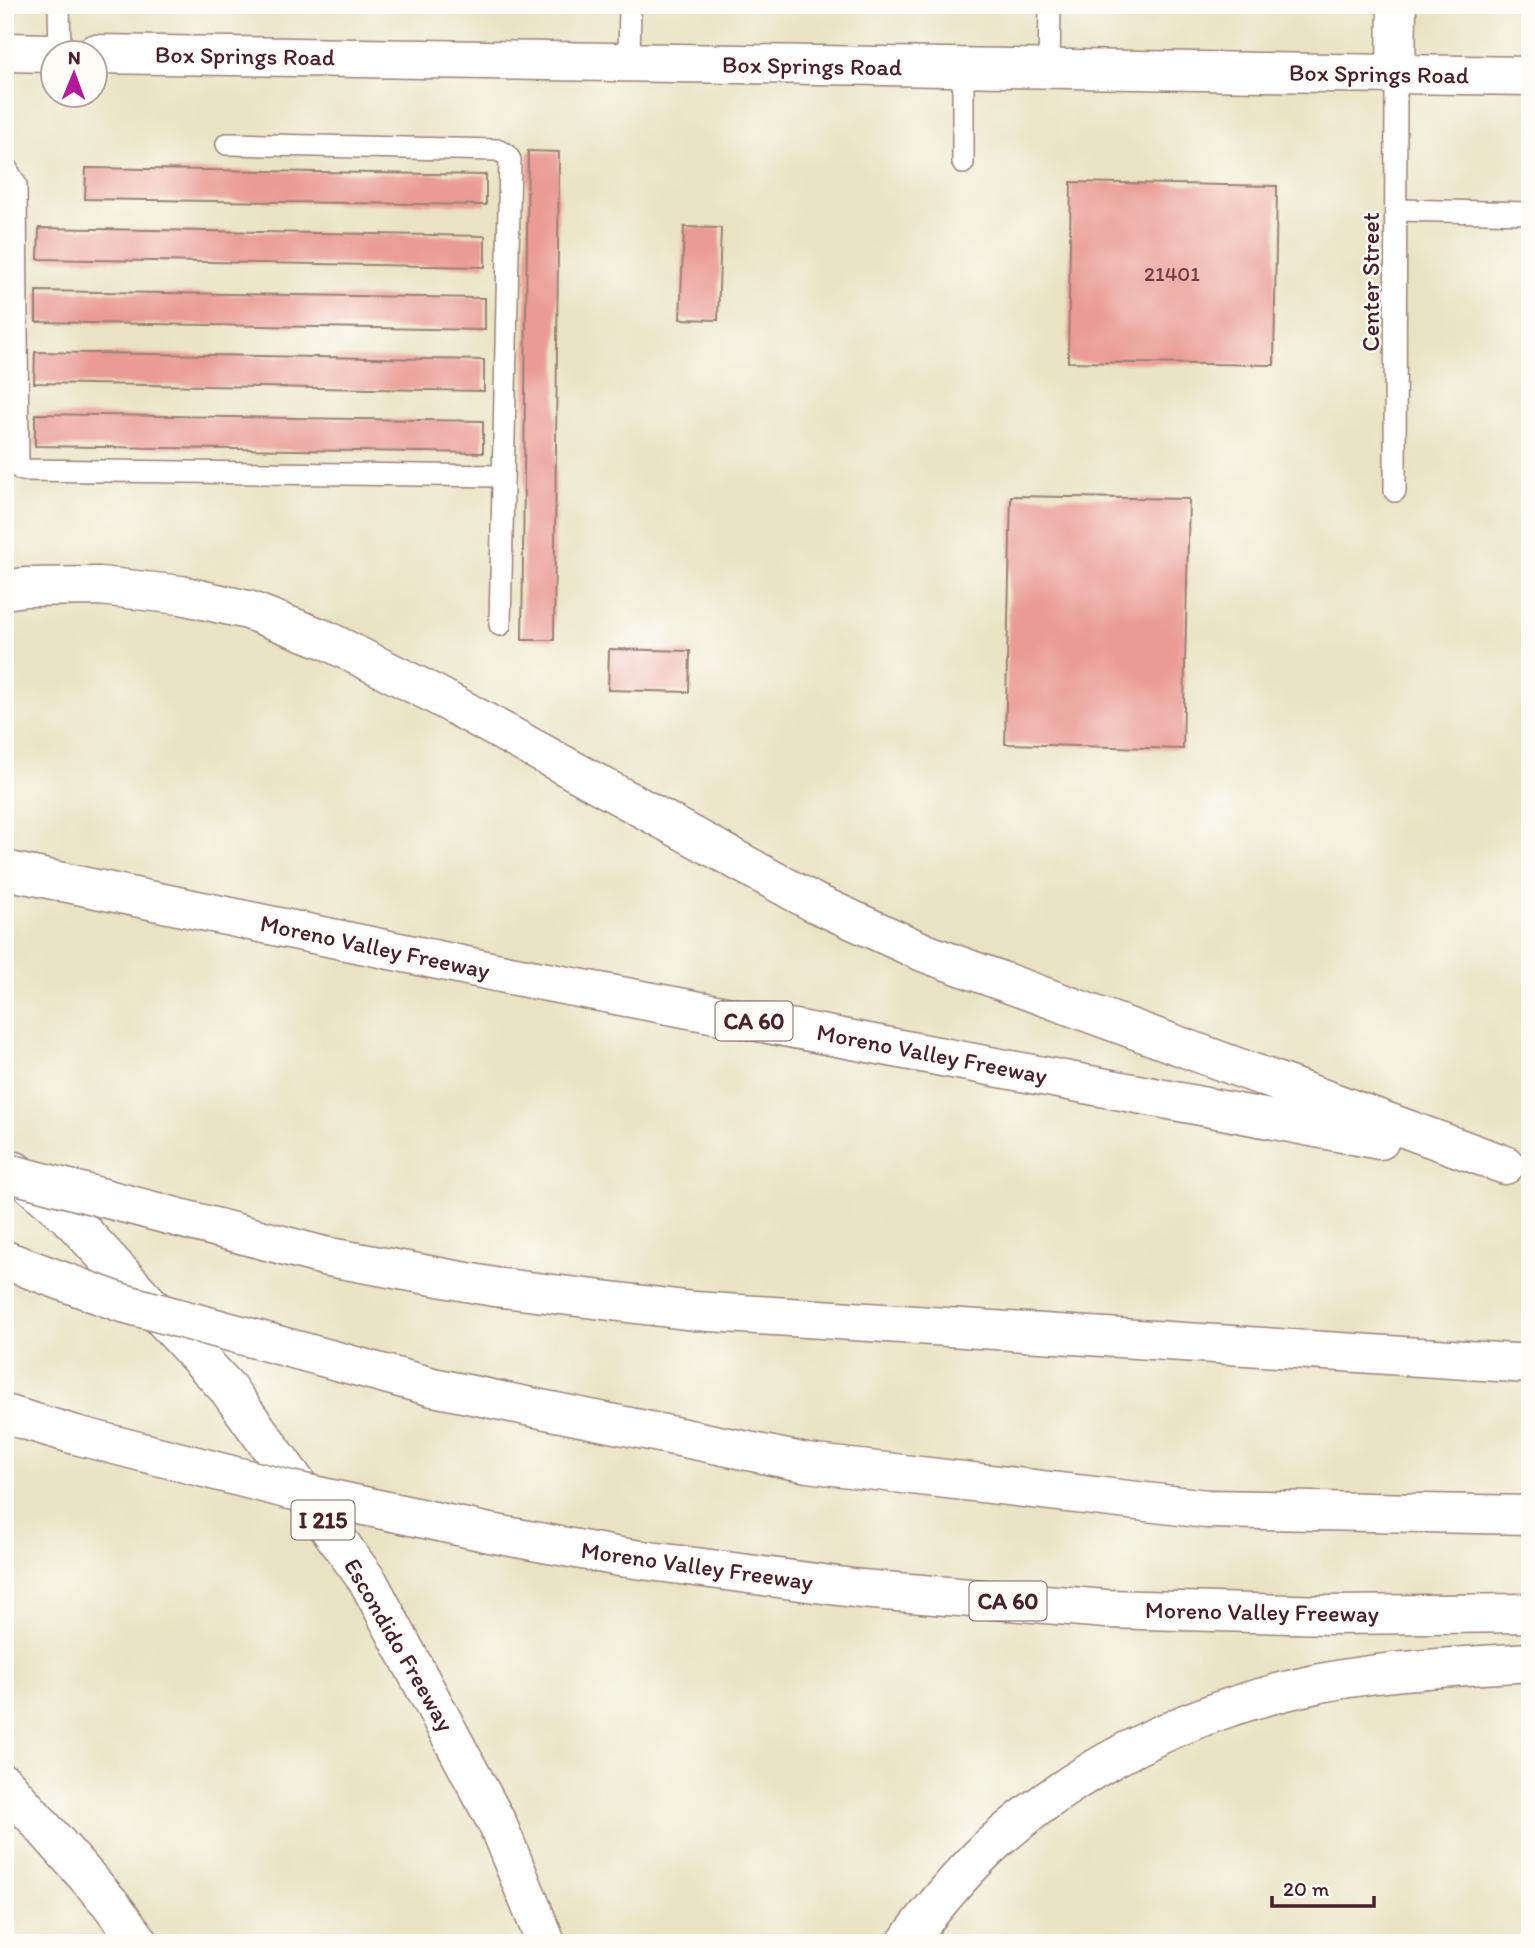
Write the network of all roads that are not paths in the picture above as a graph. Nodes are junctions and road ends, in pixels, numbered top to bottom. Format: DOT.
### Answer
graph roads {
  1 [pos="60,5"];
  2 [pos="630,5"];
  3 [pos="1050,5"];
  4 [pos="1397,5"];
  5 [pos="60,38"];
  6 [pos="5,52"];
  7 [pos="38,53"];
  8 [pos="108,54"];
  9 [pos="629,63"];
  10 [pos="963,68"];
  11 [pos="1049,70"];
  12 [pos="1396,74"];
  13 [pos="1530,76"];
  14 [pos="227,144"];
  15 [pos="962,163"];
  16 [pos="5,166"];
  17 [pos="1397,210"];
  18 [pos="1530,214"];
  19 [pos="501,476"];
  20 [pos="1395,491"];
  21 [pos="5,590"];
  22 [pos="500,625"];
  23 [pos="5,870"];
  24 [pos="5,1162"];
  25 [pos="1517,1168"];
  26 [pos="5,1172"];
  27 [pos="5,1260"];
  28 [pos="1530,1364"];
  29 [pos="5,1414"];
  30 [pos="1530,1515"];
  31 [pos="1530,1613"];
  32 [pos="1530,1662"];
  33 [pos="5,1784"];
  34 [pos="140,1943"];
  35 [pos="546,1943"];
  36 [pos="906,1943"];
  1 -- 5 [label="lane"];
  2 -- 9 [label="lane"];
  3 -- 11 [label="lane"];
  4 -- 12 [label="main road"];
  6 -- 7 [label="main road"];
  8 -- 9 [label="main road, Box Springs Road"];
  9 -- 10 [label="main road, Box Springs Road"];
  10 -- 11 [label="main road, Box Springs Road"];
  10 -- 15 [label="lane"];
  11 -- 12 [label="main road, Box Springs Road"];
  12 -- 13 [label="main road, Box Springs Road"];
  12 -- 17 [label="lane, Center Street"];
  14 -- 19 [label="lane"];
  16 -- 19 [label="lane"];
  17 -- 18 [label="lane"];
  17 -- 20 [label="lane, Center Street"];
  19 -- 22 [label="lane"];
  21 -- 25 [label="main road"];
  23 -- 25 [label="main road, Moreno Valley Freeway / CA 60"];
  24 -- 35 [label="main road, Escondido Freeway / I 215"];
  26 -- 28 [label="main road, bridge"];
  27 -- 30 [label="main road, bridge"];
  29 -- 31 [label="main road, Moreno Valley Freeway / CA 60, bridge"];
  32 -- 36 [label="main road"];
  33 -- 34 [label="main road"];
}
